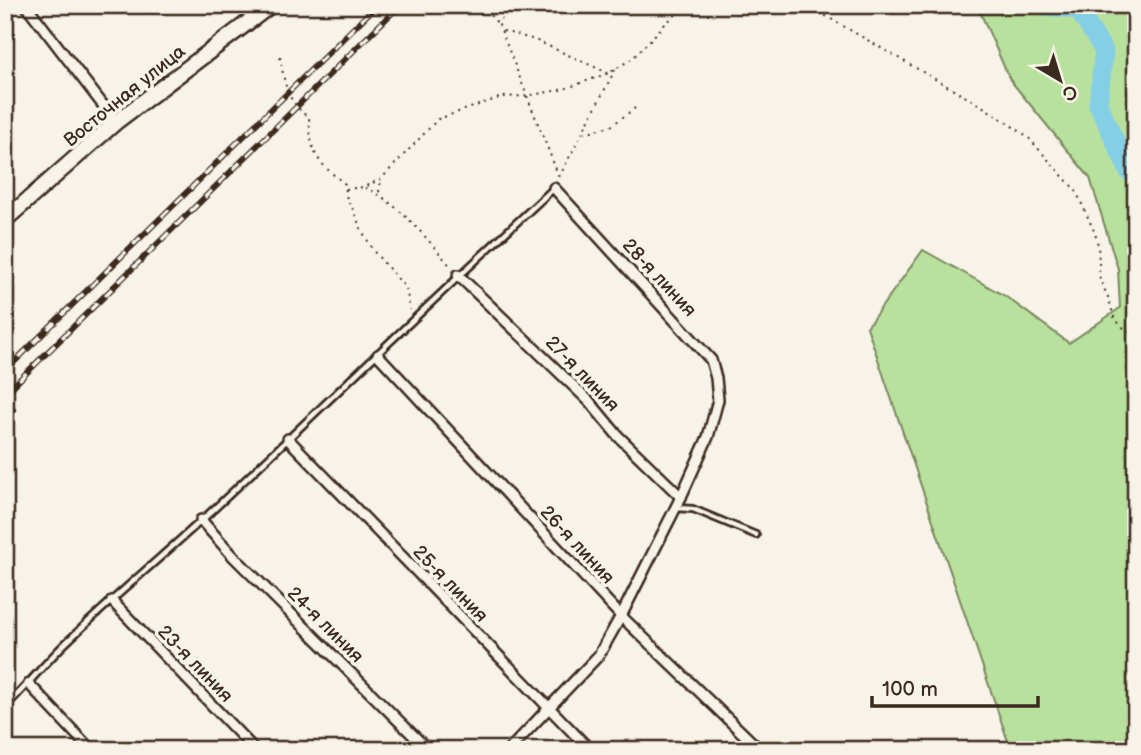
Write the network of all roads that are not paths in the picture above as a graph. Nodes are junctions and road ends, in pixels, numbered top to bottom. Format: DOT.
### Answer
graph roads {
  1 [pos="26,5"];
  2 [pos="271,5"];
  3 [pos="116,122"];
  4 [pos="554,188"];
  5 [pos="5,220"];
  6 [pos="458,275"];
  7 [pos="378,355"];
  8 [pos="288,439"];
  9 [pos="681,497"];
  10 [pos="676,508"];
  11 [pos="201,520"];
  12 [pos="756,535"];
  13 [pos="112,601"];
  14 [pos="621,616"];
  15 [pos="29,684"];
  16 [pos="5,707"];
  17 [pos="548,708"];
  18 [pos="91,750"];
  19 [pos="255,750"];
  20 [pos="428,750"];
  21 [pos="509,750"];
  22 [pos="590,750"];
  23 [pos="761,750"];
  1 -- 3 [label="street"];
  2 -- 3 [label="main road, Восточная улица"];
  3 -- 5 [label="main road, Восточная улица"];
  4 -- 6 [label="lane"];
  4 -- 9 [label="street, 28-я линия"];
  6 -- 7 [label="lane"];
  6 -- 9 [label="street, 27-я линия"];
  7 -- 8 [label="lane"];
  7 -- 14 [label="street, 26-я линия"];
  8 -- 11 [label="lane"];
  8 -- 17 [label="street, 25-я линия"];
  9 -- 10 [label="street"];
  10 -- 12 [label="lane"];
  10 -- 14 [label="street"];
  11 -- 13 [label="lane"];
  11 -- 20 [label="street, 24-я линия"];
  13 -- 15 [label="lane"];
  13 -- 19 [label="street, 23-я линия"];
  14 -- 17 [label="street"];
  14 -- 23 [label="street, 26-я линия"];
  15 -- 16 [label="lane"];
  15 -- 18 [label="street"];
  17 -- 21 [label="street"];
  17 -- 22 [label="street, 25-я линия"];
}
